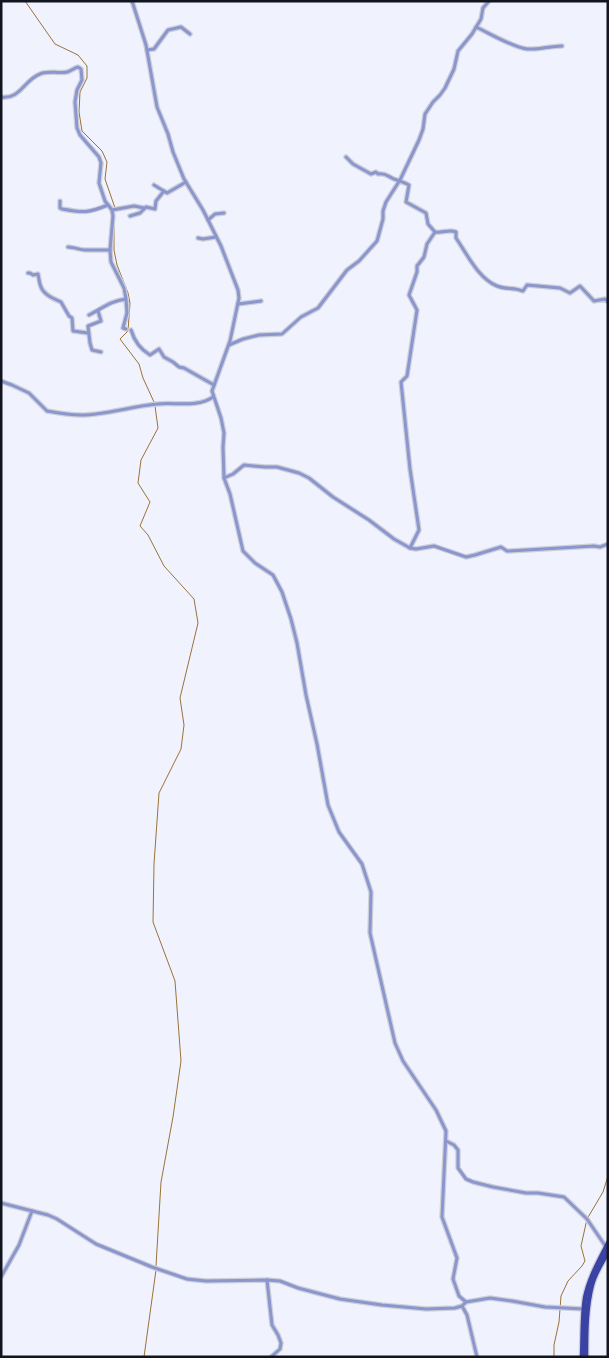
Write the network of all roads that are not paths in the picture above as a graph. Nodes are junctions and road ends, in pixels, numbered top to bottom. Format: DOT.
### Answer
graph roads {
  1 [pos="132,1"];
  2 [pos="489,1"];
  3 [pos="476,27"];
  4 [pos="190,34"];
  5 [pos="562,46"];
  6 [pos="147,50"];
  7 [pos="1,98"];
  8 [pos="346,156"];
  9 [pos="400,180"];
  10 [pos="186,182"];
  11 [pos="154,185"];
  12 [pos="164,191"];
  13 [pos="60,201"];
  14 [pos="108,205"];
  15 [pos="144,208"];
  16 [pos="114,210"];
  17 [pos="224,213"];
  18 [pos="130,216"];
  19 [pos="208,220"];
  20 [pos="435,232"];
  21 [pos="216,237"];
  22 [pos="198,238"];
  23 [pos="68,247"];
  24 [pos="110,250"];
  25 [pos="28,273"];
  26 [pos="126,299"];
  27 [pos="261,301"];
  28 [pos="608,302"];
  29 [pos="238,304"];
  30 [pos="98,311"];
  31 [pos="90,315"];
  32 [pos="88,333"];
  33 [pos="229,346"];
  34 [pos="101,352"];
  35 [pos="1,381"];
  36 [pos="214,384"];
  37 [pos="213,397"];
  38 [pos="224,478"];
  39 [pos="608,544"];
  40 [pos="410,548"];
  41 [pos="446,1141"];
  42 [pos="1,1203"];
  43 [pos="32,1211"];
  44 [pos="607,1251"];
  45 [pos="1,1276"];
  46 [pos="267,1280"];
  47 [pos="466,1302"];
  48 [pos="462,1306"];
  49 [pos="585,1309"];
  50 [pos="271,1357"];
  51 [pos="477,1357"];
  52 [pos="584,1357"];
  1 -- 6 [label="street"];
  2 -- 3 [label="street"];
  3 -- 5 [label="street"];
  3 -- 9 [label="street"];
  4 -- 6 [label="street"];
  6 -- 10 [label="street"];
  7 -- 14 [label="street"];
  8 -- 9 [label="street"];
  9 -- 20 [label="street"];
  9 -- 33 [label="street"];
  10 -- 12 [label="street"];
  10 -- 19 [label="street"];
  11 -- 12 [label="street"];
  12 -- 15 [label="street"];
  13 -- 14 [label="street"];
  14 -- 16 [label="street"];
  15 -- 16 [label="street"];
  15 -- 18 [label="street"];
  16 -- 24 [label="street"];
  17 -- 19 [label="street"];
  19 -- 21 [label="street"];
  20 -- 28 [label="street"];
  20 -- 40 [label="street"];
  21 -- 22 [label="street"];
  21 -- 29 [label="street"];
  23 -- 24 [label="street"];
  24 -- 26 [label="street"];
  25 -- 32 [label="street"];
  26 -- 30 [label="street"];
  26 -- 36 [label="street"];
  27 -- 29 [label="street"];
  29 -- 33 [label="street"];
  30 -- 31 [label="street"];
  30 -- 32 [label="street"];
  32 -- 34 [label="street"];
  33 -- 36 [label="street"];
  35 -- 37 [label="street"];
  36 -- 37 [label="street"];
  37 -- 38 [label="street"];
  38 -- 40 [label="street"];
  38 -- 41 [label="street"];
  39 -- 40 [label="street"];
  41 -- 44 [label="street"];
  41 -- 47 [label="street"];
  42 -- 43 [label="street"];
  43 -- 45 [label="street"];
  43 -- 46 [label="street"];
  44 -- 49 [label="main road"];
  46 -- 48 [label="street"];
  46 -- 50 [label="street"];
  47 -- 48 [label="street"];
  47 -- 49 [label="street"];
  48 -- 51 [label="street"];
  49 -- 52 [label="main road"];
}
